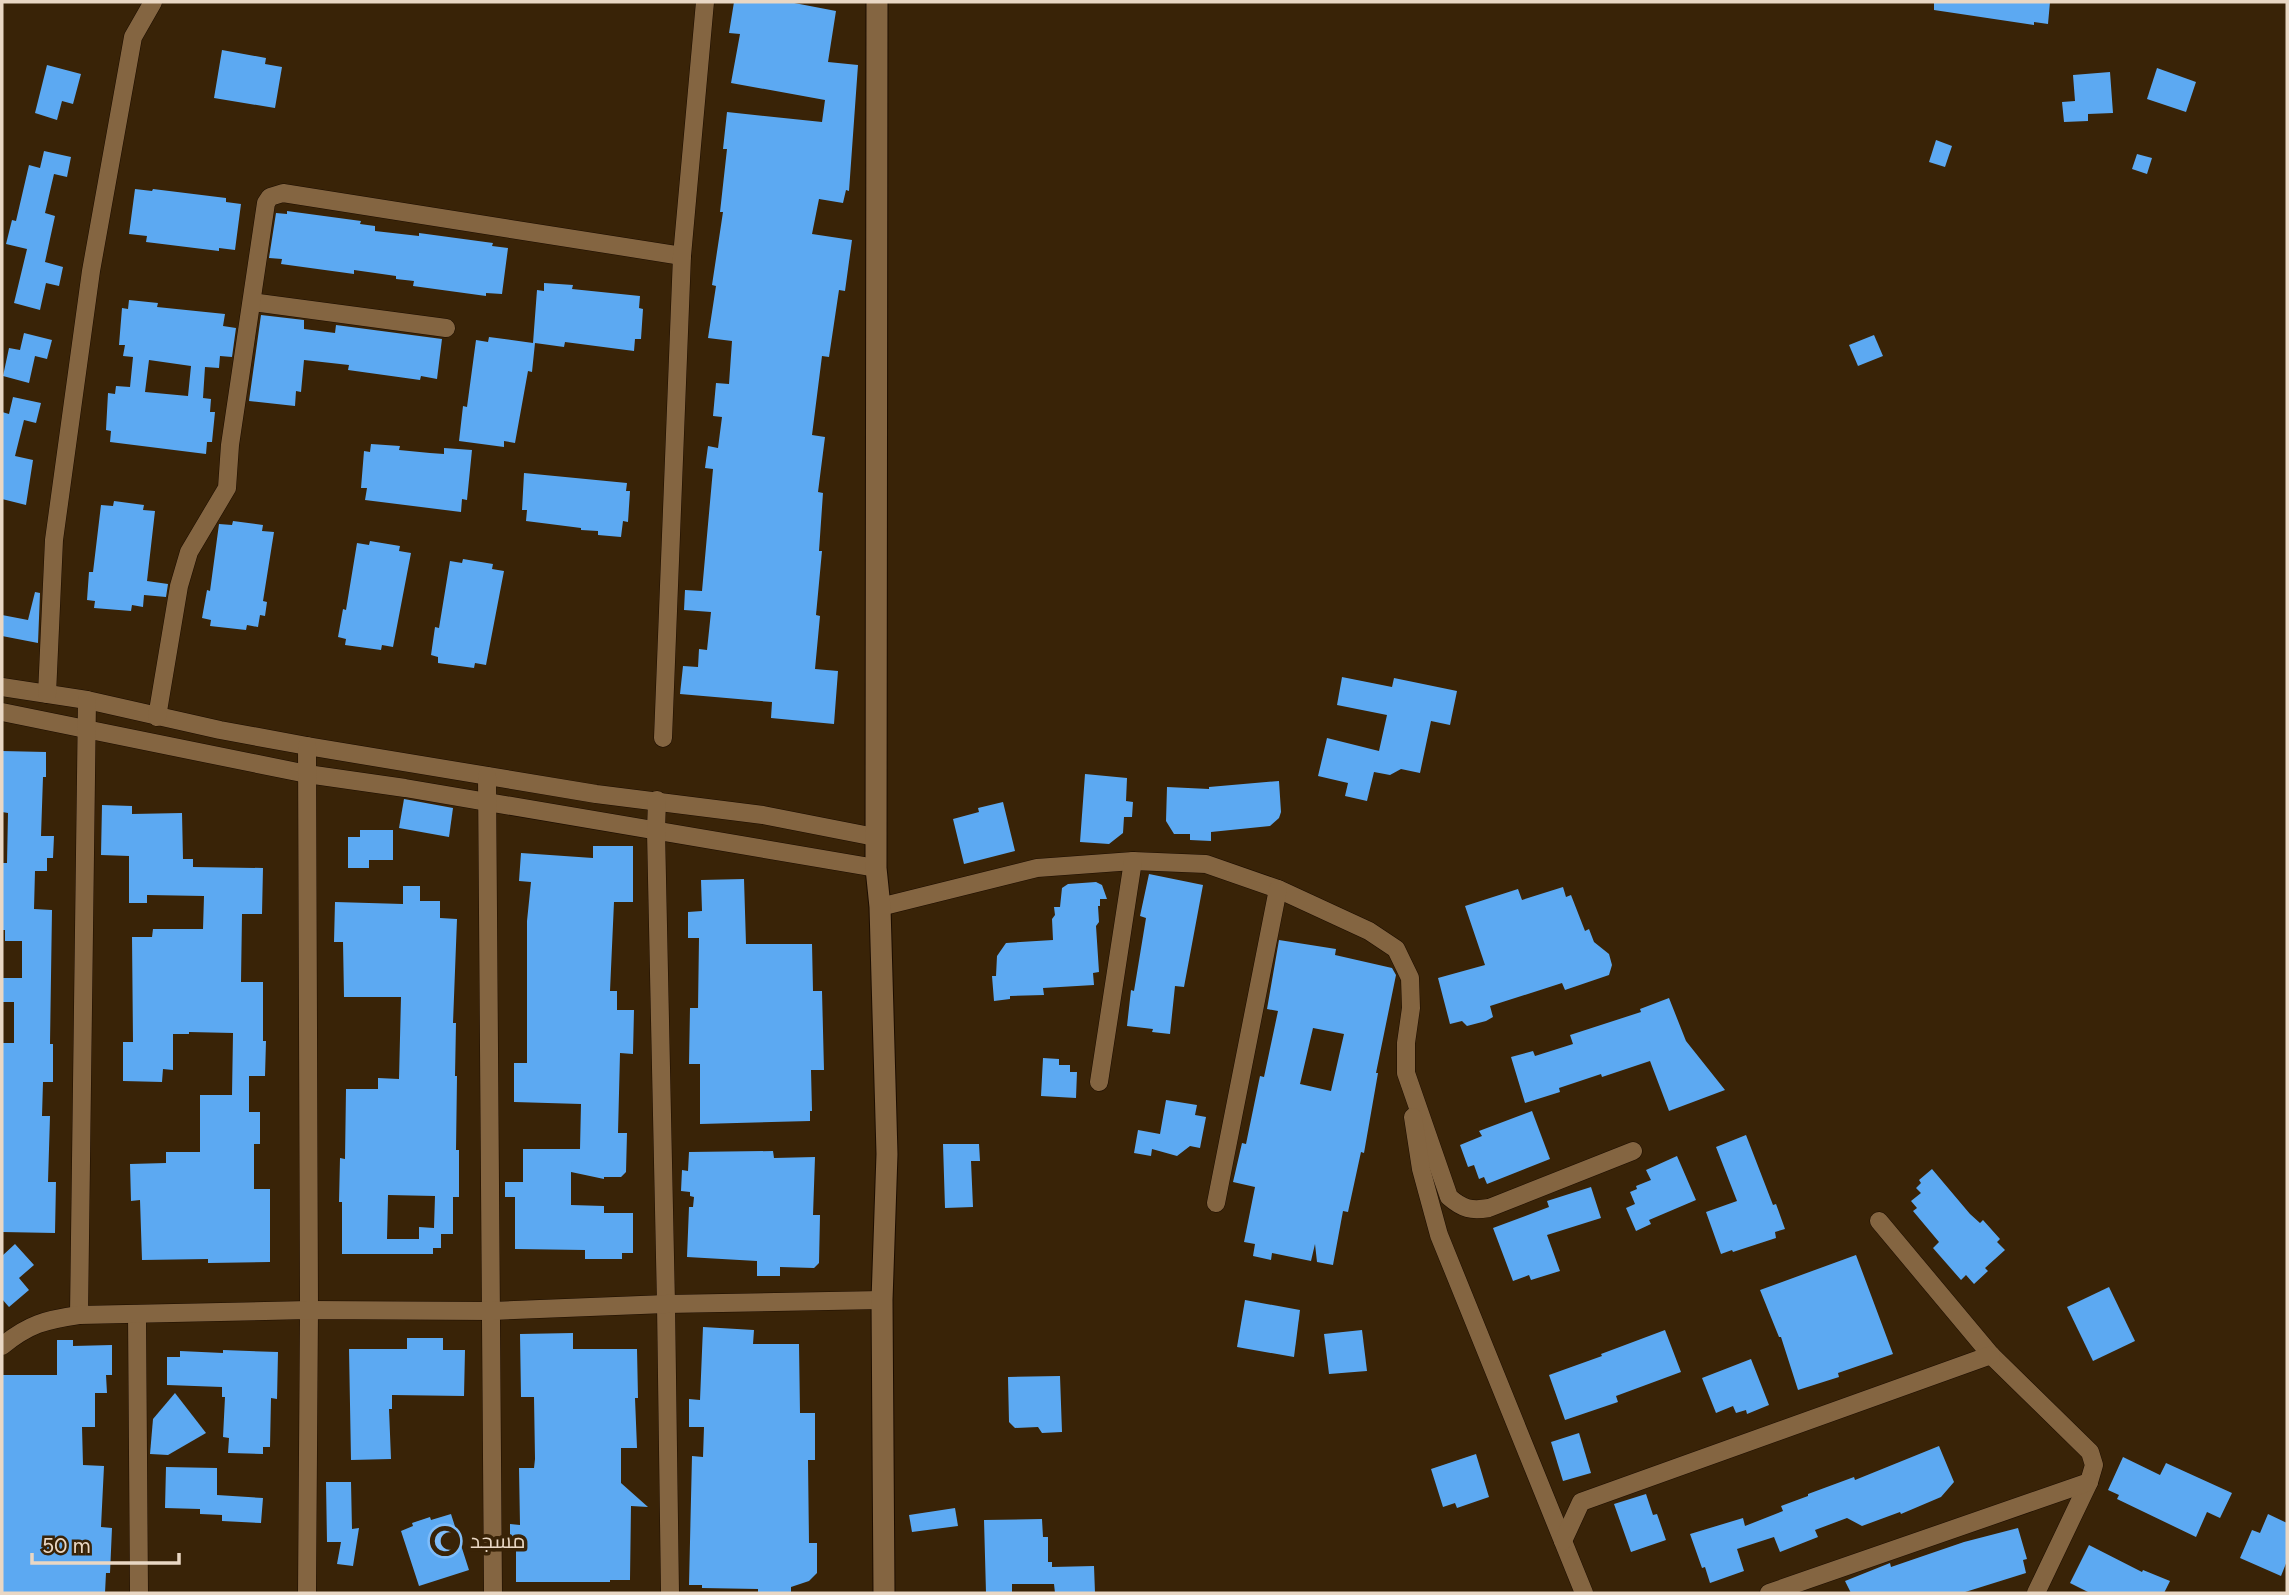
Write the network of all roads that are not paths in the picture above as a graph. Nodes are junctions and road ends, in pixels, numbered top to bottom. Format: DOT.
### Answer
graph roads {
  1 [pos="153,2"];
  2 [pos="705,2"];
  3 [pos="877,2"];
  4 [pos="682,256"];
  5 [pos="252,302"];
  6 [pos="446,328"];
  7 [pos="2,687"];
  8 [pos="47,694"];
  9 [pos="88,700"];
  10 [pos="2,712"];
  11 [pos="157,717"];
  12 [pos="86,728"];
  13 [pos="663,738"];
  14 [pos="307,746"];
  15 [pos="307,774"];
  16 [pos="487,776"];
  17 [pos="657,800"];
  18 [pos="487,803"];
  19 [pos="656,831"];
  20 [pos="876,837"];
  21 [pos="1133,861"];
  22 [pos="876,868"];
  23 [pos="1278,889"];
  24 [pos="880,907"];
  25 [pos="1406,1073"];
  26 [pos="1098,1082"];
  27 [pos="1633,1151"];
  28 [pos="1216,1203"];
  29 [pos="1879,1221"];
  30 [pos="882,1300"];
  31 [pos="667,1304"];
  32 [pos="309,1310"];
  33 [pos="492,1311"];
  34 [pos="137,1314"];
  35 [pos="79,1315"];
  36 [pos="2,1346"];
  37 [pos="1991,1355"];
  38 [pos="2089,1482"];
  39 [pos="1563,1541"];
  40 [pos="139,1593"];
  41 [pos="307,1593"];
  42 [pos="493,1593"];
  43 [pos="670,1593"];
  44 [pos="884,1593"];
  45 [pos="1584,1593"];
  46 [pos="1769,1593"];
  47 [pos="2036,1593"];
  1 -- 8 [label="street"];
  2 -- 4 [label="street"];
  3 -- 20 [label="street"];
  4 -- 5 [label="street"];
  4 -- 13 [label="street"];
  5 -- 6 [label="street"];
  5 -- 11 [label="street"];
  7 -- 8 [label="street"];
  8 -- 9 [label="street"];
  9 -- 11 [label="street"];
  9 -- 12 [label="street"];
  10 -- 12 [label="street"];
  11 -- 14 [label="street"];
  12 -- 15 [label="street"];
  12 -- 35 [label="street"];
  14 -- 15 [label="street"];
  14 -- 16 [label="street"];
  15 -- 18 [label="street"];
  15 -- 32 [label="street"];
  16 -- 17 [label="street"];
  16 -- 18 [label="street"];
  17 -- 19 [label="street"];
  17 -- 20 [label="street"];
  18 -- 19 [label="street"];
  18 -- 33 [label="street"];
  19 -- 22 [label="street"];
  19 -- 31 [label="street"];
  20 -- 22 [label="street"];
  21 -- 23 [label="street"];
  21 -- 24 [label="street"];
  21 -- 26 [label="street"];
  22 -- 24 [label="street"];
  23 -- 25 [label="street"];
  23 -- 28 [label="street"];
  24 -- 30 [label="street"];
  25 -- 27 [label="street"];
  25 -- 39 [label="street"];
  29 -- 37 [label="street"];
  30 -- 31 [label="street"];
  30 -- 44 [label="street"];
  31 -- 33 [label="street"];
  31 -- 43 [label="street"];
  32 -- 33 [label="street"];
  32 -- 34 [label="street"];
  32 -- 41 [label="street"];
  33 -- 42 [label="street"];
  34 -- 35 [label="street"];
  34 -- 40 [label="street"];
  35 -- 36 [label="street"];
  37 -- 38 [label="street"];
  37 -- 39 [label="street"];
  38 -- 46 [label="street"];
  38 -- 47 [label="street"];
  39 -- 45 [label="street"];
}
